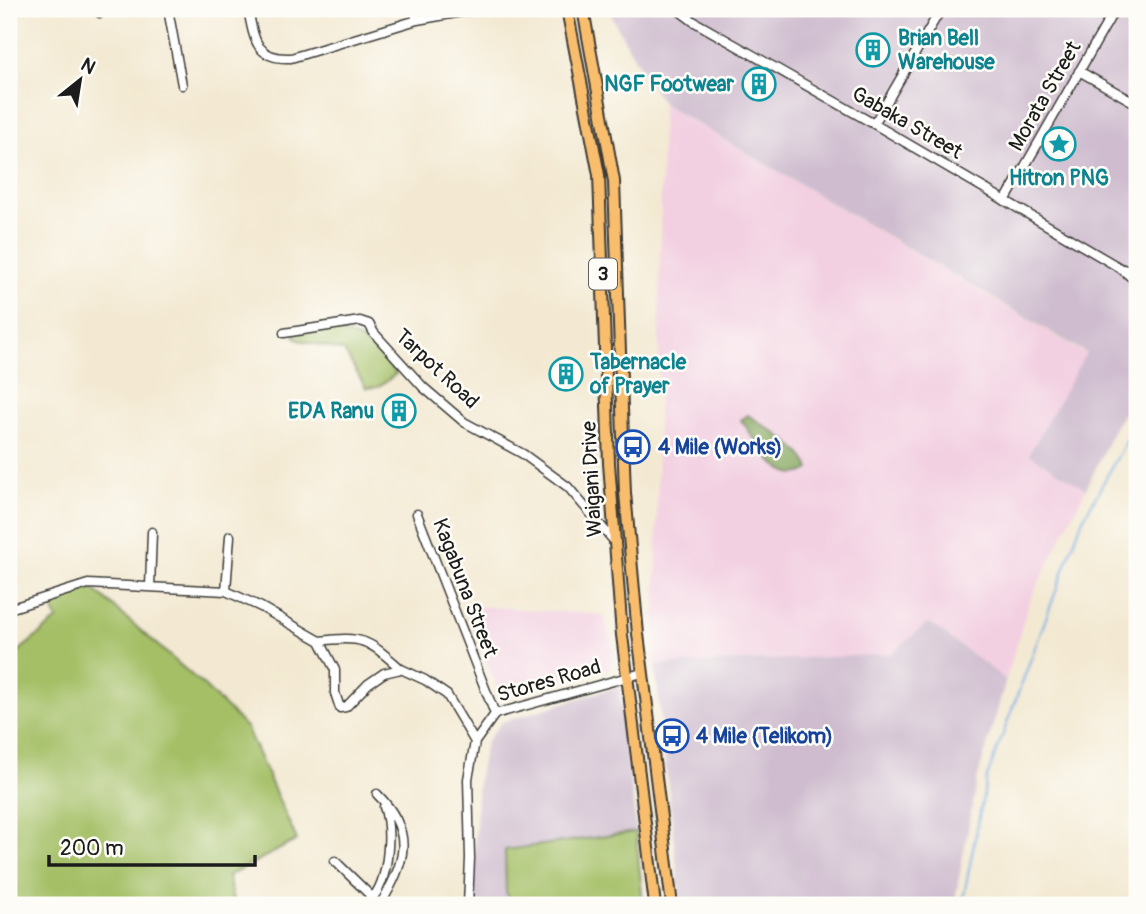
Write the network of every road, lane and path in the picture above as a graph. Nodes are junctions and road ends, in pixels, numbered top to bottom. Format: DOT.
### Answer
graph roads {
  1 [pos="168,9"];
  2 [pos="248,9"];
  3 [pos="414,9"];
  4 [pos="479,9"];
  5 [pos="567,9"];
  6 [pos="583,9"];
  7 [pos="677,9"];
  8 [pos="941,9"];
  9 [pos="1115,9"];
  10 [pos="416,20"];
  11 [pos="589,37"];
  12 [pos="1079,71"];
  13 [pos="182,85"];
  14 [pos="1137,104"];
  15 [pos="588,111"];
  16 [pos="874,124"];
  17 [pos="605,127"];
  18 [pos="600,198"];
  19 [pos="1005,201"];
  20 [pos="1120,268"];
  21 [pos="1137,273"];
  22 [pos="1137,282"];
  23 [pos="284,333"];
  24 [pos="623,423"];
  25 [pos="613,512"];
  26 [pos="417,514"];
  27 [pos="152,532"];
  28 [pos="230,536"];
  29 [pos="615,542"];
  30 [pos="150,587"];
  31 [pos="226,591"];
  32 [pos="9,609"];
  33 [pos="320,641"];
  34 [pos="401,669"];
  35 [pos="642,673"];
  36 [pos="626,677"];
  37 [pos="495,714"];
  38 [pos="475,742"];
  39 [pos="335,861"];
  40 [pos="373,898"];
  41 [pos="360,905"];
  42 [pos="380,905"];
  43 [pos="468,905"];
  44 [pos="655,905"];
  45 [pos="672,905"];
  1 -- 13 [label="street"];
  2 -- 10 [label="street"];
  3 -- 10 [label="street"];
  4 -- 10 [label="street"];
  5 -- 15 [label="highway, Waigani Drive / 3"];
  6 -- 11 [label="highway, Waigani Drive / 3"];
  7 -- 16 [label="street, Gabaka Street"];
  8 -- 16 [label="street"];
  9 -- 12 [label="street, Morata Street"];
  11 -- 15 [label="highway"];
  11 -- 17 [label="highway, Waigani Drive / 3"];
  12 -- 14 [label="street"];
  12 -- 19 [label="street, Morata Street"];
  15 -- 18 [label="highway, Waigani Drive / 3"];
  16 -- 19 [label="street, Gabaka Street"];
  17 -- 18 [label="highway"];
  17 -- 24 [label="highway, Waigani Drive / 3"];
  18 -- 25 [label="highway, Waigani Drive / 3"];
  19 -- 20 [label="street, Gabaka Street"];
  20 -- 21 [label="street, Gabaka Street"];
  20 -- 22 [label="street, Gabaka Street"];
  23 -- 29 [label="street, Tarpot Road"];
  24 -- 25 [label="highway"];
  24 -- 35 [label="highway, Waigani Drive / 3"];
  25 -- 29 [label="highway, Waigani Drive / 3"];
  26 -- 37 [label="street, Kagabuna Street"];
  27 -- 30 [label="street"];
  28 -- 31 [label="street"];
  29 -- 36 [label="highway, Waigani Drive / 3"];
  30 -- 31 [label="street"];
  30 -- 32 [label="street"];
  31 -- 33 [label="street"];
  33 -- 34 [label="street"];
  33 -- 34 [label="street"];
  34 -- 38 [label="street"];
  35 -- 36 [label="street, Stores Road"];
  35 -- 45 [label="highway, Waigani Drive / 3"];
  36 -- 37 [label="street, Stores Road"];
  36 -- 44 [label="highway, Waigani Drive / 3"];
  37 -- 38 [label="street, Stores Road"];
  38 -- 43 [label="street, Stores Road"];
  39 -- 40 [label="street"];
  40 -- 41 [label="street"];
  40 -- 42 [label="street"];
}
